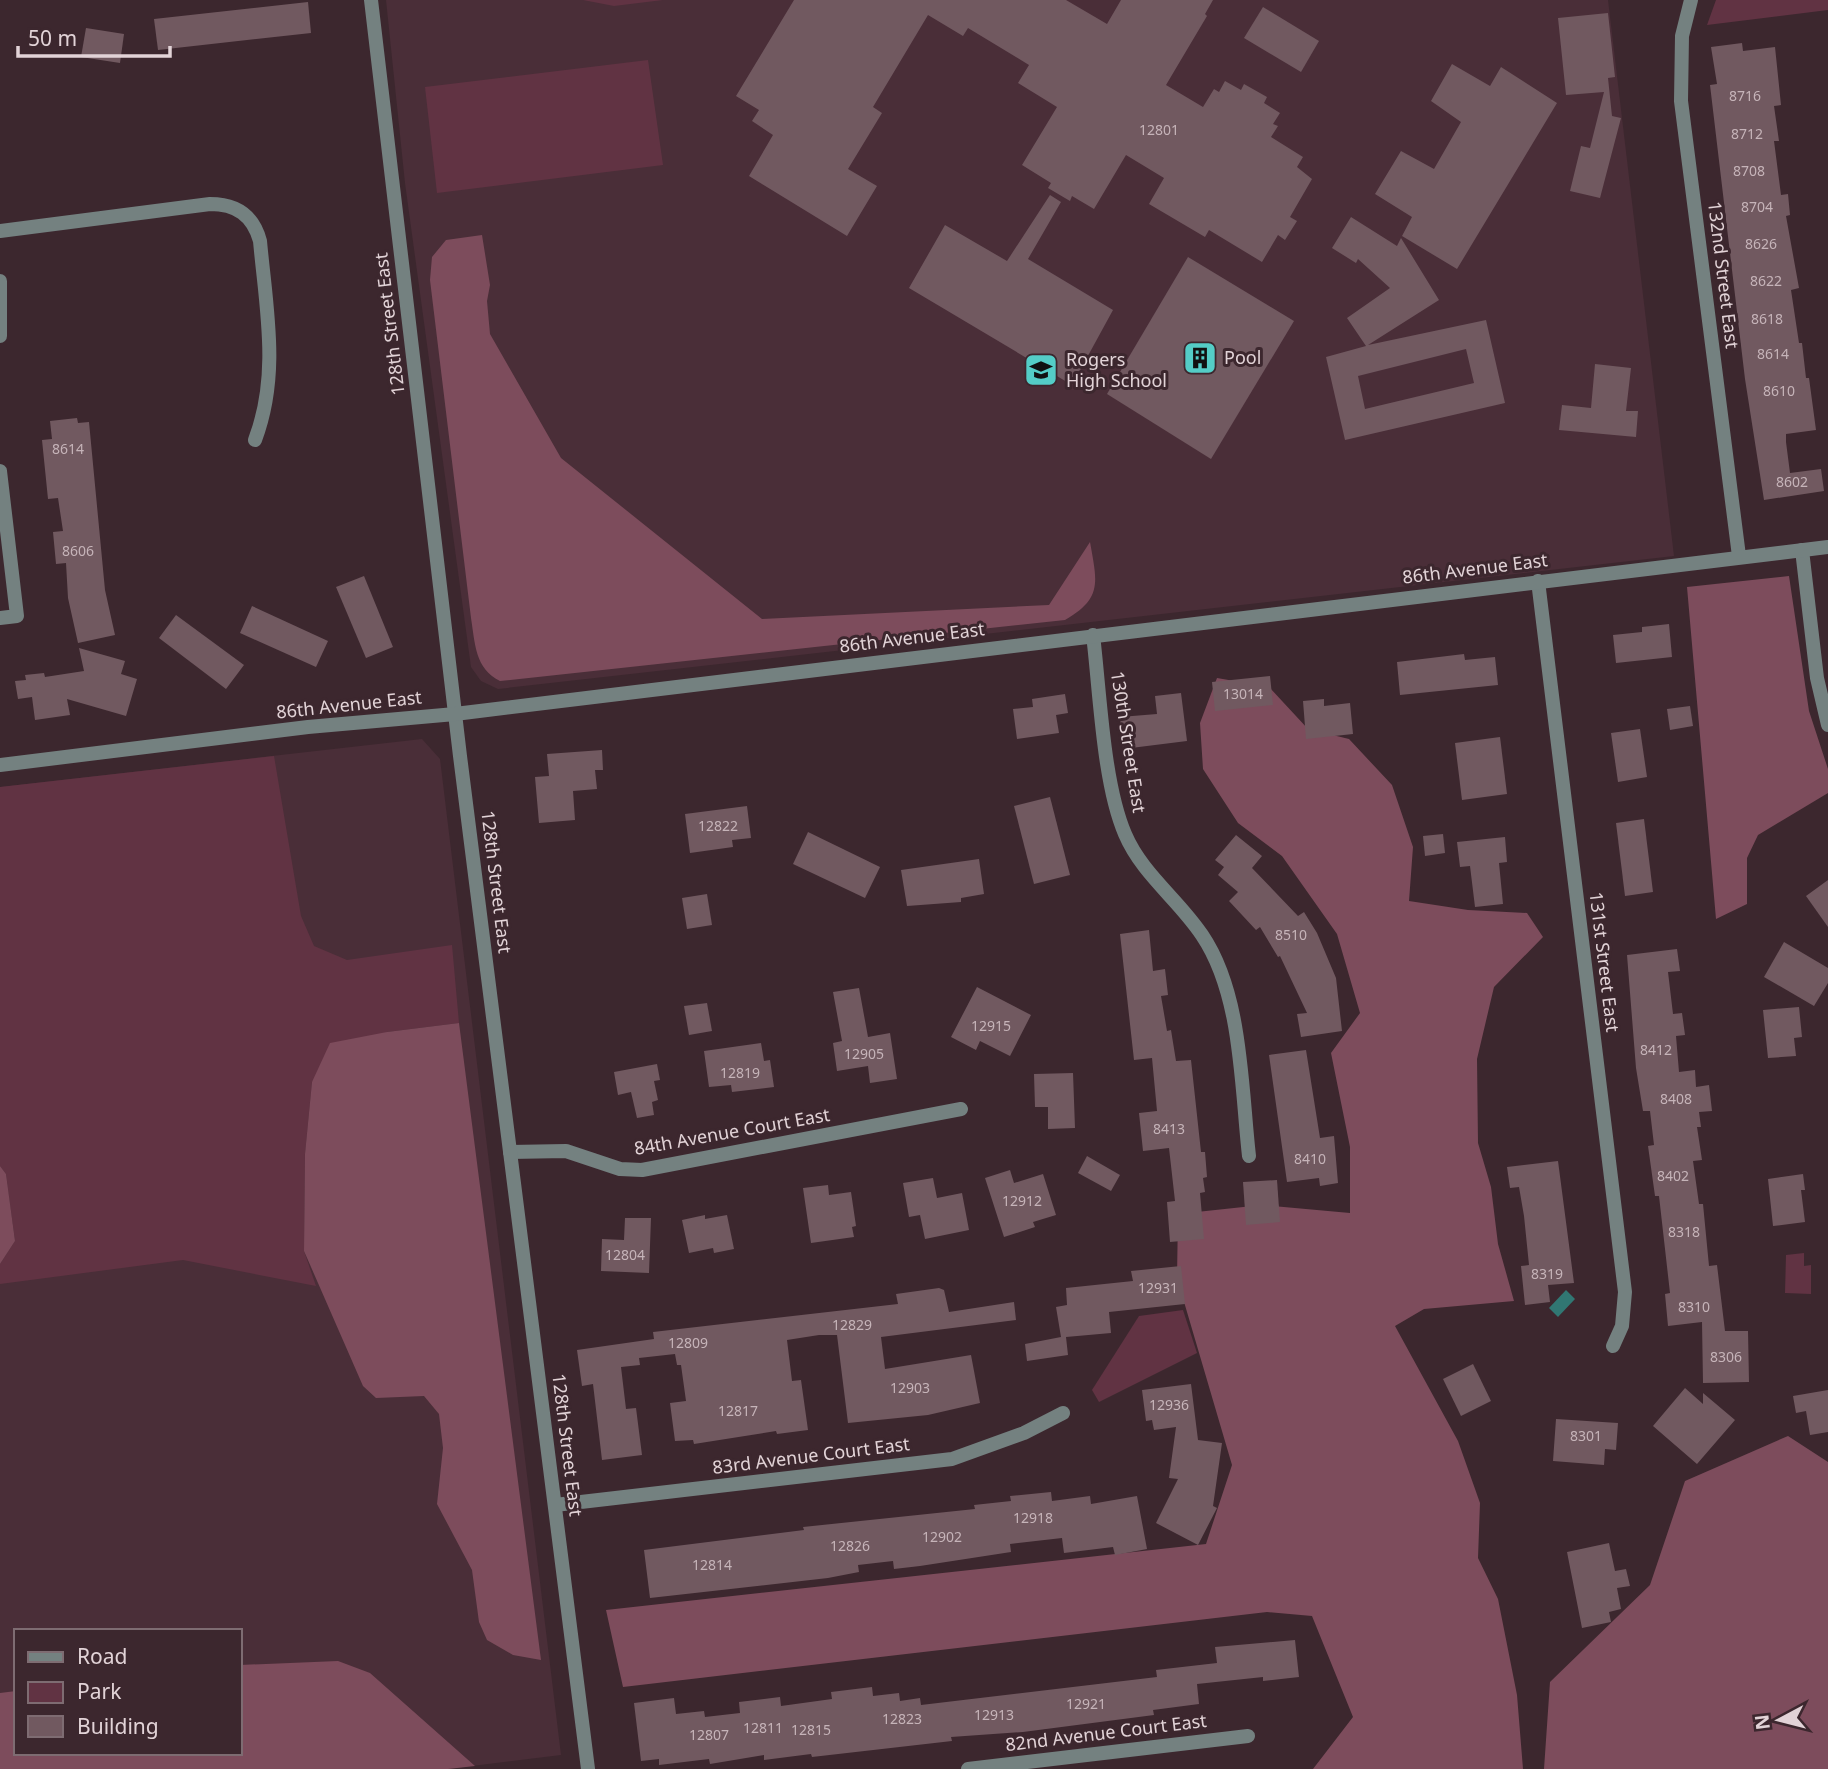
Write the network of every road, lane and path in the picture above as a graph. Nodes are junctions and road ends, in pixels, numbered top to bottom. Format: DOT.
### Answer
graph roads {
  1 [pos="371,0"];
  2 [pos="1691,0"];
  3 [pos="0,231"];
  4 [pos="0,281"];
  5 [pos="0,336"];
  6 [pos="256,440"];
  7 [pos="0,471"];
  8 [pos="1828,547"];
  9 [pos="1802,550"];
  10 [pos="1739,556"];
  11 [pos="1538,581"];
  12 [pos="0,618"];
  13 [pos="1093,635"];
  14 [pos="455,714"];
  15 [pos="1828,725"];
  16 [pos="0,765"];
  17 [pos="961,1110"];
  18 [pos="510,1152"];
  19 [pos="1249,1156"];
  20 [pos="1613,1346"];
  21 [pos="1063,1413"];
  22 [pos="555,1505"];
  23 [pos="1248,1736"];
  24 [pos="588,1769"];
  25 [pos="968,1769"];
  1 -- 14 [label="street, 128th Street East"];
  2 -- 10 [label="street, 132nd Street East"];
  3 -- 6 [label="street"];
  4 -- 5 [label="street"];
  7 -- 12 [label="street"];
  8 -- 9 [label="street, 86th Avenue East"];
  9 -- 10 [label="street, 86th Avenue East"];
  9 -- 15 [label="street"];
  10 -- 11 [label="street, 86th Avenue East"];
  11 -- 13 [label="street, 86th Avenue East"];
  11 -- 20 [label="street, 131st Street East"];
  13 -- 14 [label="street, 86th Avenue East"];
  13 -- 19 [label="street, 130th Street East"];
  14 -- 16 [label="street, 86th Avenue East"];
  14 -- 18 [label="street, 128th Street East"];
  17 -- 18 [label="street, 84th Avenue Court East"];
  18 -- 22 [label="street, 128th Street East"];
  21 -- 22 [label="street, 83rd Avenue Court East"];
  22 -- 24 [label="street, 128th Street East"];
  23 -- 25 [label="street, 82nd Avenue Court East"];
}
